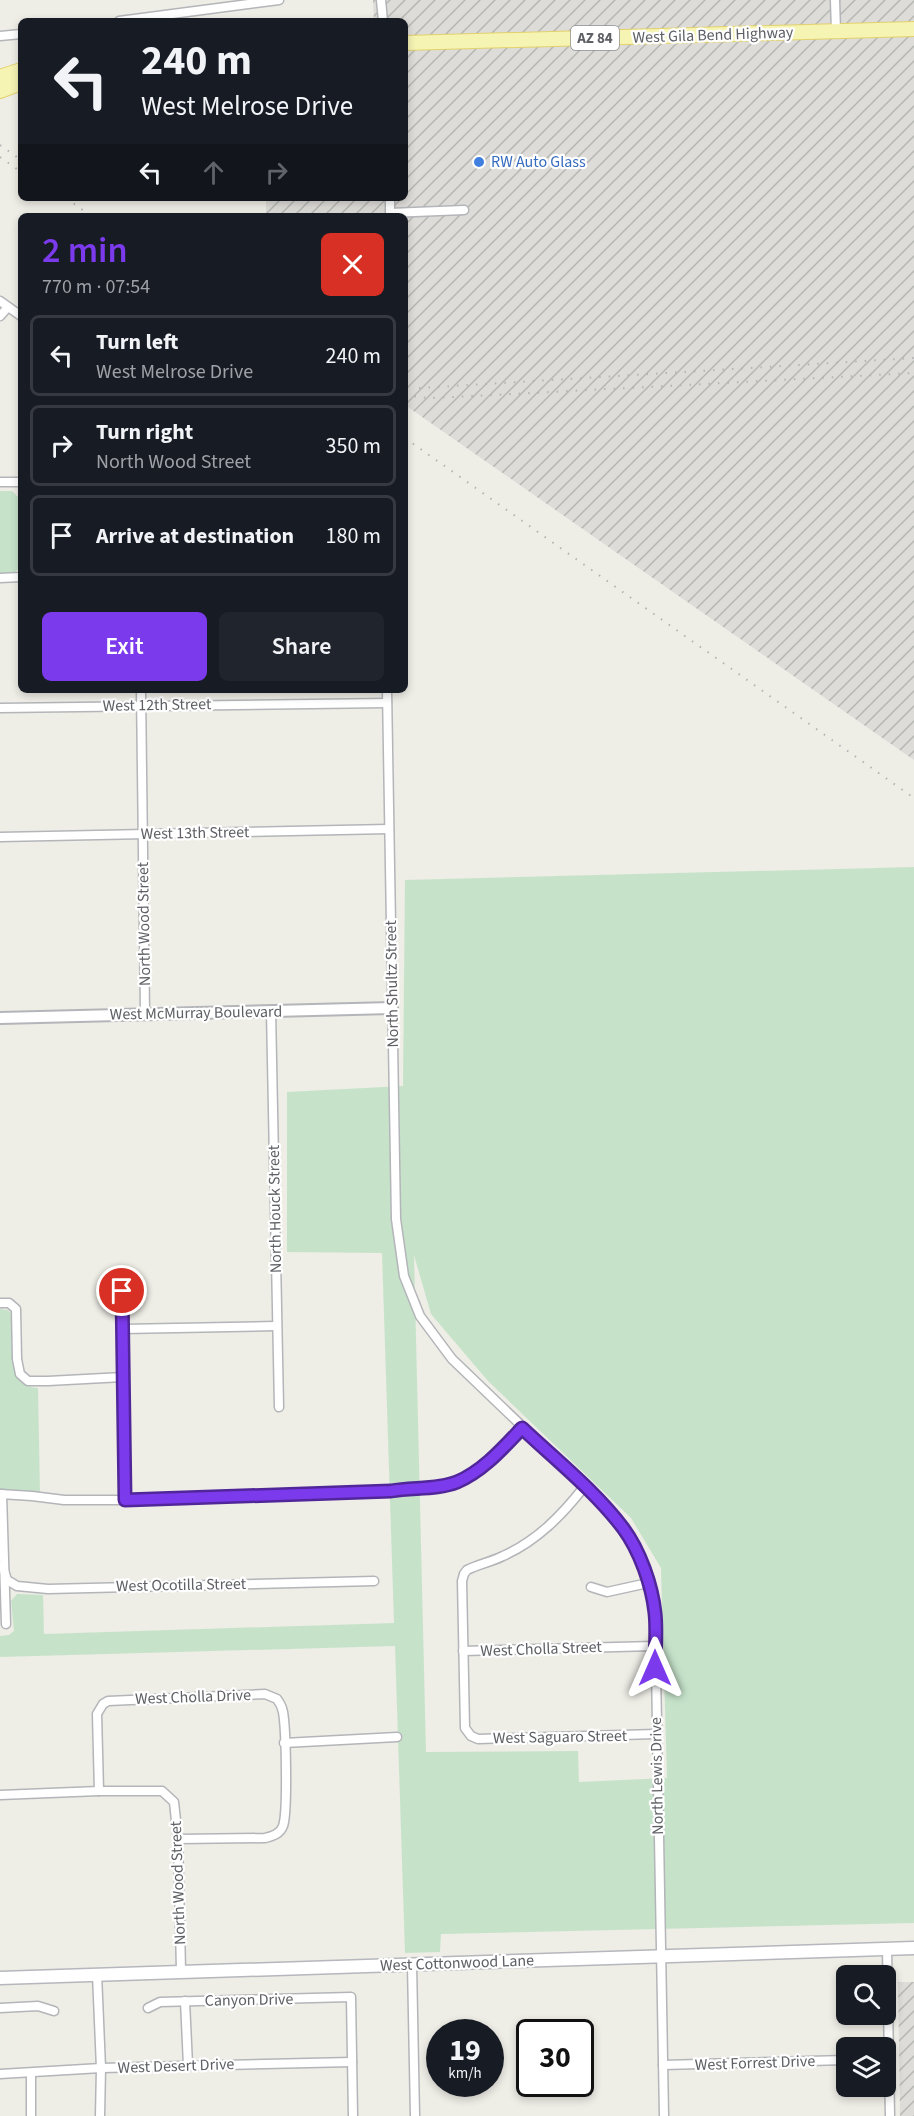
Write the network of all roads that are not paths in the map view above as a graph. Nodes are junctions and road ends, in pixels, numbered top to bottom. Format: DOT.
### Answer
graph roads {
  1 [pos="279,0"];
  2 [pos="381,0"];
  3 [pos="835,0"];
  4 [pos="142,18"];
  5 [pos="383,18"];
  6 [pos="914,29"];
  7 [pos="836,31"];
  8 [pos="18,34"];
  9 [pos="0,36"];
  10 [pos="408,43"];
  11 [pos="18,71"];
  12 [pos="0,77"];
  13 [pos="18,84"];
  14 [pos="0,91"];
  15 [pos="464,210"];
  16 [pos="390,213"];
  17 [pos="0,301"];
  18 [pos="8,307"];
  19 [pos="18,314"];
  20 [pos="0,316"];
  21 [pos="0,482"];
  22 [pos="18,482"];
  23 [pos="18,577"];
  24 [pos="0,578"];
  25 [pos="141,693"];
  26 [pos="387,693"];
  27 [pos="387,702"];
  28 [pos="141,705"];
  29 [pos="0,708"];
  30 [pos="389,829"];
  31 [pos="143,834"];
  32 [pos="0,837"];
  33 [pos="392,1008"];
  34 [pos="272,1011"];
  35 [pos="145,1013"];
  36 [pos="0,1018"];
  37 [pos="113,1274"];
  38 [pos="404,1276"];
  39 [pos="0,1302"];
  40 [pos="276,1326"];
  41 [pos="123,1329"];
  42 [pos="123,1377"];
  43 [pos="279,1407"];
  44 [pos="522,1428"];
  45 [pos="584,1487"];
  46 [pos="1,1494"];
  47 [pos="125,1500"];
  48 [pos="2,1567"];
  49 [pos="374,1581"];
  50 [pos="648,1583"];
  51 [pos="591,1587"];
  52 [pos="6,1624"];
  53 [pos="655,1646"];
  54 [pos="463,1651"];
  55 [pos="656,1734"];
  56 [pos="397,1737"];
  57 [pos="285,1743"];
  58 [pos="99,1791"];
  59 [pos="0,1795"];
  60 [pos="178,1839"];
  61 [pos="914,1948"];
  62 [pos="888,1949"];
  63 [pos="662,1956"];
  64 [pos="412,1964"];
  65 [pos="180,1971"];
  66 [pos="97,1974"];
  67 [pos="0,1978"];
  68 [pos="185,2001"];
  69 [pos="0,2008"];
  70 [pos="148,2008"];
  71 [pos="54,2011"];
  72 [pos="887,2037"];
  73 [pos="836,2060"];
  74 [pos="352,2062"];
  75 [pos="188,2065"];
  76 [pos="663,2066"];
  77 [pos="101,2068"];
  78 [pos="31,2073"];
  79 [pos="0,2074"];
  80 [pos="889,2097"];
  81 [pos="32,2116"];
  82 [pos="100,2116"];
  83 [pos="353,2116"];
  84 [pos="415,2116"];
  85 [pos="664,2116"];
  86 [pos="890,2116"];
  1 -- 4 [label="street"];
  2 -- 5 [label="street"];
  3 -- 7 [label="street"];
  6 -- 7 [label="main road, West Gila Bend Highway / AZ 84"];
  7 -- 10 [label="main road, West Gila Bend Highway / AZ 84"];
  8 -- 9 [label="street"];
  11 -- 12 [label="main road"];
  13 -- 14 [label="main road"];
  15 -- 16 [label="street"];
  17 -- 18 [label="street"];
  18 -- 19 [label="street"];
  18 -- 20 [label="street"];
  21 -- 22 [label="street"];
  23 -- 24 [label="street"];
  25 -- 28 [label="street, North Wood Street"];
  26 -- 27 [label="street, North Shultz Street"];
  27 -- 28 [label="street, West 12th Street"];
  27 -- 30 [label="street, North Shultz Street"];
  28 -- 29 [label="street, West 12th Street"];
  28 -- 31 [label="street, North Wood Street"];
  30 -- 31 [label="street, West 13th Street"];
  30 -- 33 [label="street, North Shultz Street"];
  31 -- 32 [label="street, West 13th Street"];
  31 -- 35 [label="street, North Wood Street"];
  33 -- 34 [label="street, West McMurray Boulevard"];
  33 -- 38 [label="street, North Shultz Street"];
  34 -- 35 [label="street, West McMurray Boulevard"];
  34 -- 40 [label="street, North Houck Street"];
  35 -- 36 [label="street, West McMurray Boulevard"];
  37 -- 41 [label="street"];
  38 -- 44 [label="street, North Lewis Drive"];
  39 -- 42 [label="street"];
  40 -- 41 [label="street"];
  40 -- 43 [label="street, North Houck Street"];
  41 -- 42 [label="street"];
  42 -- 47 [label="street"];
  44 -- 45 [label="street, North Lewis Drive"];
  44 -- 47 [label="street"];
  45 -- 50 [label="street, North Lewis Drive"];
  45 -- 54 [label="street"];
  46 -- 47 [label="street"];
  46 -- 48 [label="street"];
  48 -- 49 [label="street, West Ocotilla Street"];
  48 -- 52 [label="street"];
  50 -- 51 [label="street"];
  50 -- 53 [label="street, North Lewis Drive"];
  53 -- 54 [label="street, West Cholla Street"];
  53 -- 55 [label="street, North Lewis Drive"];
  54 -- 55 [label="street, West Saguaro Street"];
  55 -- 63 [label="street, North Lewis Drive"];
  56 -- 57 [label="street"];
  57 -- 58 [label="street, West Cholla Drive"];
  57 -- 60 [label="street, West Cholla Drive"];
  58 -- 59 [label="street"];
  58 -- 60 [label="street, North Wood Street"];
  60 -- 65 [label="street, North Wood Street"];
  61 -- 62 [label="main road, West Cottonwood Lane"];
  62 -- 63 [label="main road, West Cottonwood Lane"];
  62 -- 72 [label="street"];
  63 -- 64 [label="main road, West Cottonwood Lane"];
  63 -- 76 [label="street, North Lewis Drive"];
  64 -- 65 [label="main road, West Cottonwood Lane"];
  64 -- 84 [label="street"];
  65 -- 66 [label="main road, West Cottonwood Lane"];
  66 -- 67 [label="main road, West Cottonwood Lane"];
  66 -- 77 [label="street"];
  68 -- 70 [label="street, Canyon Drive"];
  68 -- 74 [label="street, Canyon Drive"];
  68 -- 75 [label="street"];
  69 -- 71 [label="street"];
  73 -- 76 [label="street, West Forrest Drive"];
  74 -- 75 [label="street, West Desert Drive"];
  74 -- 83 [label="street"];
  75 -- 77 [label="street, West Desert Drive"];
  76 -- 85 [label="street, North Lewis Drive"];
  77 -- 78 [label="street, West Desert Drive"];
  77 -- 82 [label="street"];
  78 -- 79 [label="street, West Desert Drive"];
  78 -- 81 [label="street"];
  80 -- 86 [label="street"];
}
